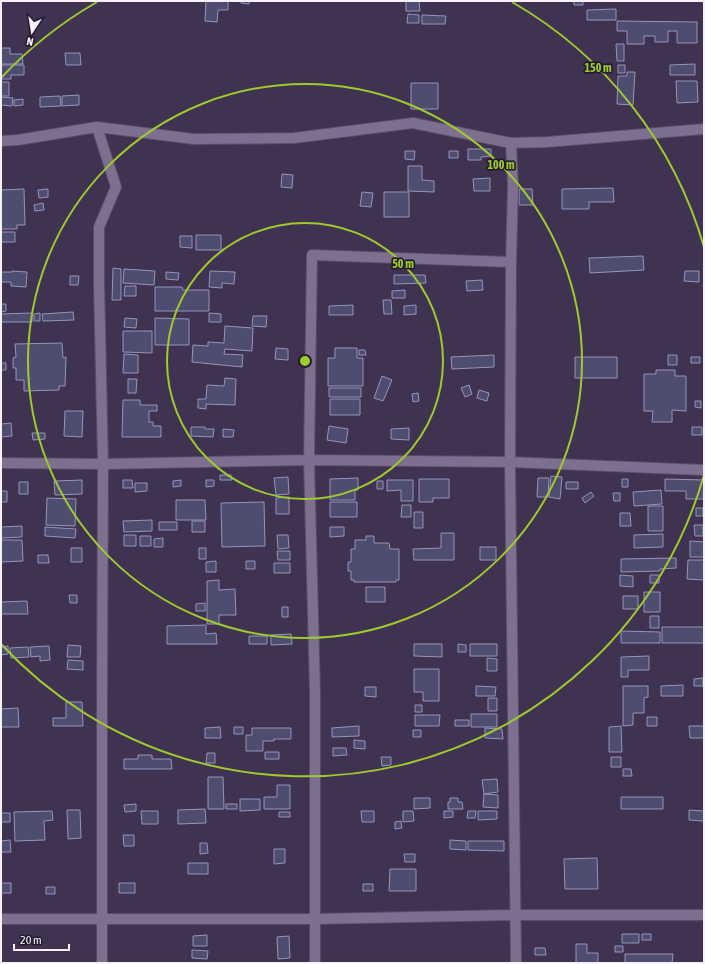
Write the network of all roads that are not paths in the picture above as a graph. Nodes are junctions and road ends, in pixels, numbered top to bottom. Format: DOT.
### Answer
graph roads {
  1 [pos="97,127"];
  2 [pos="704,129"];
  3 [pos="1,141"];
  4 [pos="511,143"];
  5 [pos="511,262"];
  6 [pos="309,460"];
  7 [pos="510,462"];
  8 [pos="1,463"];
  9 [pos="103,464"];
  10 [pos="704,470"];
  11 [pos="516,915"];
  12 [pos="704,916"];
  13 [pos="1,919"];
  14 [pos="315,919"];
  15 [pos="102,920"];
  16 [pos="102,963"];
  17 [pos="314,963"];
  18 [pos="516,963"];
  1 -- 3 [label="street"];
  1 -- 4 [label="street"];
  1 -- 9 [label="street"];
  2 -- 4 [label="street"];
  4 -- 5 [label="street"];
  5 -- 6 [label="street"];
  5 -- 7 [label="street"];
  6 -- 7 [label="street"];
  6 -- 9 [label="street"];
  6 -- 14 [label="street"];
  7 -- 10 [label="street"];
  7 -- 11 [label="street"];
  8 -- 9 [label="street"];
  9 -- 15 [label="street"];
  11 -- 12 [label="street"];
  11 -- 14 [label="street"];
  11 -- 18 [label="street"];
  13 -- 15 [label="street"];
  14 -- 15 [label="street"];
  14 -- 17 [label="street"];
  15 -- 16 [label="street"];
}
